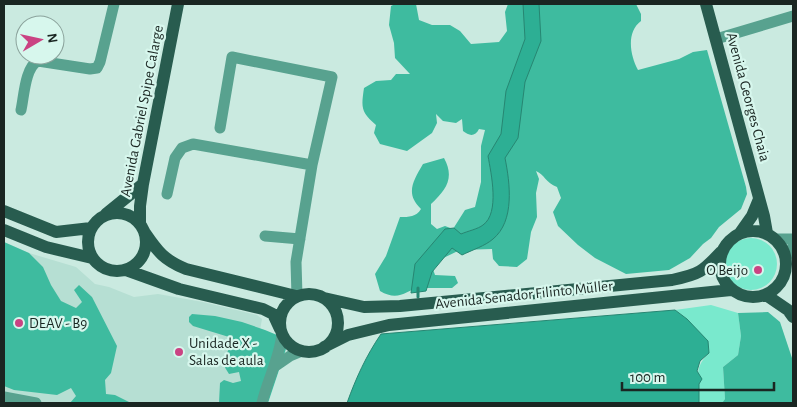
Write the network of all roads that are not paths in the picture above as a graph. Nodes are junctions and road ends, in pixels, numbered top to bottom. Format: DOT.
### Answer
graph roads {
  1 [pos="114,4"];
  2 [pos="178,4"];
  3 [pos="706,4"];
  4 [pos="793,16"];
  5 [pos="716,40"];
  6 [pos="21,110"];
  7 [pos="220,128"];
  8 [pos="312,165"];
  9 [pos="143,184"];
  10 [pos="167,194"];
  11 [pos="759,199"];
  12 [pos="4,211"];
  13 [pos="105,215"];
  14 [pos="91,228"];
  15 [pos="142,228"];
  16 [pos="4,230"];
  17 [pos="740,233"];
  18 [pos="265,236"];
  19 [pos="771,236"];
  20 [pos="300,239"];
  21 [pos="793,239"];
  22 [pos="721,252"];
  23 [pos="789,252"];
  24 [pos="92,258"];
  25 [pos="126,270"];
  26 [pos="731,290"];
  27 [pos="766,295"];
  28 [pos="297,296"];
  29 [pos="324,298"];
  30 [pos="793,317"];
  31 [pos="282,333"];
  32 [pos="324,347"];
  33 [pos="302,351"];
  34 [pos="274,367"];
  35 [pos="4,397"];
  36 [pos="36,403"];
  37 [pos="262,403"];
  1 -- 6 [label="street"];
  2 -- 9 [label="main road, Avenida Gabriel Spipe Calarge"];
  3 -- 5 [label="main road, Avenida Georges Chaia"];
  4 -- 5 [label="street"];
  5 -- 11 [label="main road, Avenida Georges Chaia"];
  7 -- 8 [label="street"];
  8 -- 10 [label="street"];
  8 -- 20 [label="street"];
  9 -- 13 [label="main road"];
  9 -- 15 [label="main road, Avenida Gabriel Spipe Calarge"];
  11 -- 17 [label="main road"];
  11 -- 19 [label="main road, Avenida Georges Chaia"];
  12 -- 14 [label="main road"];
  13 -- 14 [label="main road"];
  13 -- 15 [label="main road"];
  14 -- 24 [label="main road"];
  15 -- 25 [label="main road"];
  15 -- 28 [label="main road"];
  16 -- 24 [label="main road"];
  17 -- 19 [label="main road"];
  17 -- 22 [label="main road"];
  18 -- 20 [label="street"];
  19 -- 21 [label="street"];
  19 -- 23 [label="main road"];
  20 -- 28 [label="street"];
  22 -- 26 [label="main road"];
  22 -- 29 [label="main road, Avenida Senador Filinto Müller"];
  23 -- 27 [label="main road"];
  24 -- 25 [label="main road"];
  25 -- 31 [label="main road"];
  26 -- 27 [label="main road"];
  26 -- 32 [label="main road, Avenida Senador Filinto Müller"];
  27 -- 30 [label="main road"];
  28 -- 29 [label="main road"];
  28 -- 31 [label="main road"];
  29 -- 32 [label="main road"];
  31 -- 33 [label="main road"];
  31 -- 34 [label="street"];
  32 -- 33 [label="main road"];
  33 -- 34 [label="street"];
  34 -- 37 [label="street"];
  35 -- 36 [label="street"];
}
